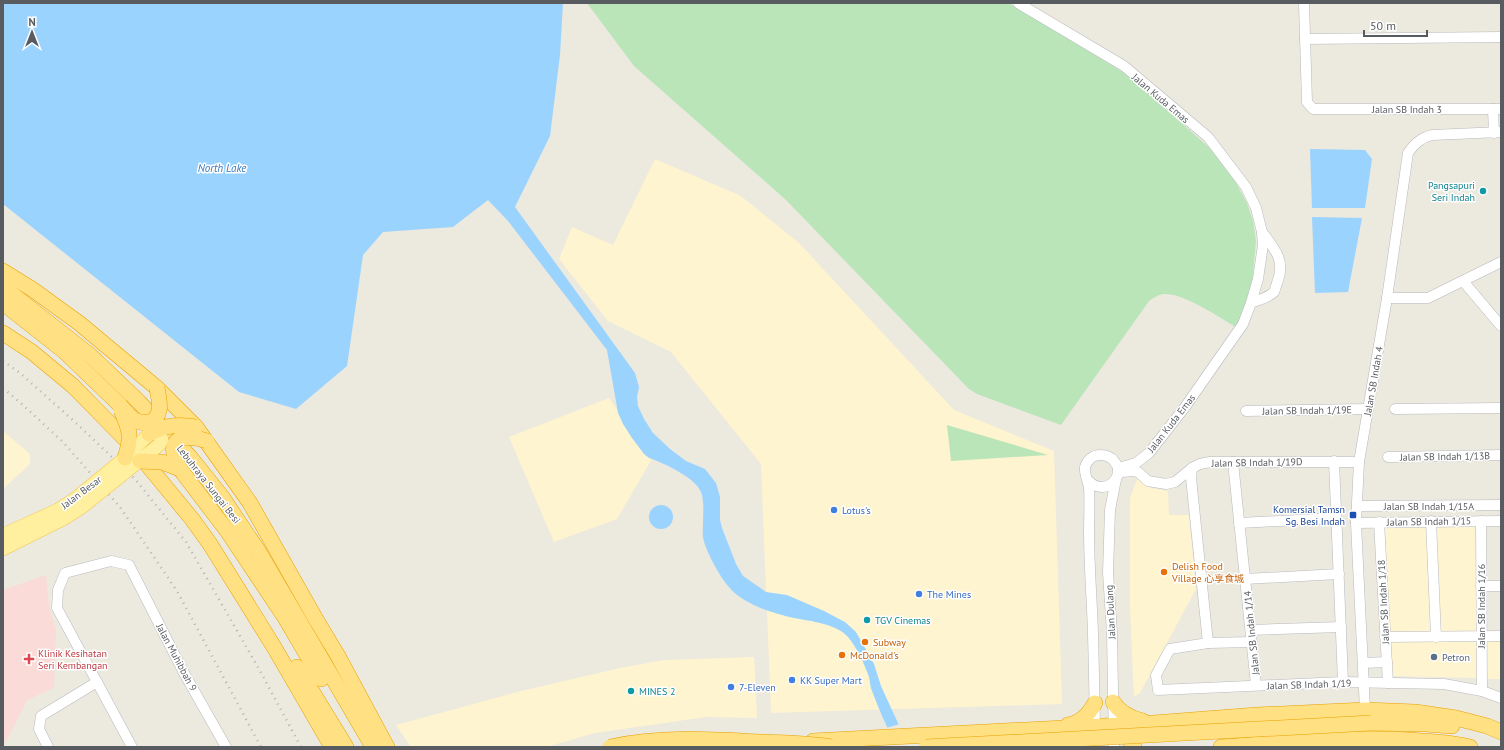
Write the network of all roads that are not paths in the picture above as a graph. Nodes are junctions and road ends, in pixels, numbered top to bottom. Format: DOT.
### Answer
graph roads {
  1 [pos="1018,3"];
  2 [pos="1304,3"];
  3 [pos="1501,37"];
  4 [pos="1305,38"];
  5 [pos="1497,109"];
  6 [pos="1497,132"];
  7 [pos="1262,232"];
  8 [pos="1501,262"];
  9 [pos="3,271"];
  10 [pos="1463,281"];
  11 [pos="3,287"];
  12 [pos="1387,298"];
  13 [pos="3,303"];
  14 [pos="1251,303"];
  15 [pos="1501,326"];
  16 [pos="3,333"];
  17 [pos="157,388"];
  18 [pos="120,405"];
  19 [pos="1501,408"];
  20 [pos="1368,409"];
  21 [pos="1395,409"];
  22 [pos="1246,411"];
  23 [pos="196,427"];
  24 [pos="149,434"];
  25 [pos="207,441"];
  26 [pos="1501,455"];
  27 [pos="1388,457"];
  28 [pos="125,458"];
  29 [pos="140,461"];
  30 [pos="1334,461"];
  31 [pos="1233,462"];
  32 [pos="1359,462"];
  33 [pos="1192,468"];
  34 [pos="180,469"];
  35 [pos="1117,473"];
  36 [pos="1087,479"];
  37 [pos="1501,505"];
  38 [pos="1357,506"];
  39 [pos="60,514"];
  40 [pos="1336,518"];
  41 [pos="1431,521"];
  42 [pos="1480,521"];
  43 [pos="1501,521"];
  44 [pos="1379,522"];
  45 [pos="1239,523"];
  46 [pos="1356,523"];
  47 [pos="3,535"];
  48 [pos="210,544"];
  49 [pos="3,549"];
  50 [pos="1339,574"];
  51 [pos="1245,578"];
  52 [pos="1481,586"];
  53 [pos="1501,586"];
  54 [pos="273,602"];
  55 [pos="314,616"];
  56 [pos="1341,627"];
  57 [pos="1251,630"];
  58 [pos="1093,633"];
  59 [pos="1112,633"];
  60 [pos="1481,636"];
  61 [pos="1501,636"];
  62 [pos="1385,637"];
  63 [pos="1436,637"];
  64 [pos="1252,642"];
  65 [pos="1208,643"];
  66 [pos="1387,662"];
  67 [pos="1364,663"];
  68 [pos="333,678"];
  69 [pos="97,682"];
  70 [pos="1343,682"];
  71 [pos="1365,682"];
  72 [pos="1388,683"];
  73 [pos="1256,685"];
  74 [pos="1482,691"];
  75 [pos="1501,698"];
  76 [pos="1113,702"];
  77 [pos="1095,703"];
  78 [pos="320,704"];
  79 [pos="1368,717"];
  80 [pos="1147,723"];
  81 [pos="1113,725"];
  82 [pos="1095,726"];
  83 [pos="1056,728"];
  84 [pos="1501,732"];
  85 [pos="928,741"];
  86 [pos="48,747"];
  87 [pos="132,747"];
  88 [pos="226,747"];
  89 [pos="332,747"];
  90 [pos="346,747"];
  91 [pos="361,747"];
  92 [pos="373,747"];
  93 [pos="387,747"];
  94 [pos="610,747"];
  95 [pos="670,747"];
  96 [pos="831,747"];
  97 [pos="1072,747"];
  98 [pos="1095,747"];
  99 [pos="1114,747"];
  100 [pos="1134,747"];
  101 [pos="1221,747"];
  102 [pos="1365,747"];
  103 [pos="1417,747"];
  104 [pos="1470,747"];
  1 -- 7 [label="street, Jalan Kuda Emas"];
  2 -- 4 [label="street"];
  3 -- 4 [label="street"];
  4 -- 5 [label="street, Jalan SB Indah 3"];
  5 -- 6 [label="street"];
  6 -- 12 [label="street, Jalan SB Indah 4"];
  7 -- 14 [label="street, Jalan Kuda Emas"];
  7 -- 14 [label="street, Jalan Kuda Emas"];
  8 -- 10 [label="street"];
  9 -- 17 [label="highway"];
  10 -- 12 [label="street"];
  10 -- 15 [label="street"];
  11 -- 68 [label="highway, Lebuhraya Sungai Besi"];
  12 -- 20 [label="street, Jalan SB Indah 4"];
  13 -- 18 [label="highway"];
  14 -- 35 [label="street, Jalan Kuda Emas"];
  16 -- 48 [label="highway"];
  17 -- 18 [label="highway, bridge"];
  17 -- 23 [label="highway"];
  18 -- 28 [label="highway, bridge"];
  19 -- 21 [label="street"];
  20 -- 22 [label="street, Jalan SB Indah 1/19E"];
  20 -- 32 [label="street, Jalan SB Indah 4"];
  23 -- 24 [label="highway, bridge"];
  23 -- 25 [label="highway"];
  24 -- 28 [label="main road, Jalan Besar, bridge"];
  24 -- 29 [label="main road, Jalan Besar, bridge"];
  25 -- 34 [label="highway, bridge"];
  25 -- 55 [label="highway"];
  26 -- 27 [label="street, Jalan SB Indah 1/13B"];
  28 -- 39 [label="main road, Jalan Besar, bridge"];
  29 -- 34 [label="highway, bridge"];
  29 -- 39 [label="main road, Jalan Besar, bridge"];
  30 -- 31 [label="street, Jalan SB Indah 1/19D"];
  30 -- 32 [label="street, Jalan SB Indah 1/19D"];
  30 -- 40 [label="street"];
  31 -- 33 [label="street, Jalan SB Indah 1/19D"];
  31 -- 45 [label="street, Jalan SB Indah 1/14"];
  32 -- 38 [label="street, Jalan SB Indah 4"];
  33 -- 35 [label="street, Jalan SB Indah 1/19D"];
  33 -- 65 [label="street"];
  34 -- 54 [label="highway"];
  35 -- 36 [label="street"];
  35 -- 36 [label="street"];
  35 -- 59 [label="street, Jalan Dulang"];
  36 -- 58 [label="street, Jalan Dulang"];
  37 -- 38 [label="street, Jalan SB Indah 1/15A"];
  38 -- 46 [label="street, Jalan SB Indah 4"];
  39 -- 47 [label="main road, Jalan Besar"];
  39 -- 49 [label="main road, Jalan Besar"];
  40 -- 45 [label="street"];
  40 -- 50 [label="street"];
  41 -- 42 [label="street, Jalan SB Indah 1/15"];
  41 -- 44 [label="street, Jalan SB Indah 1/15"];
  41 -- 63 [label="street"];
  42 -- 43 [label="street, Jalan SB Indah 1/15"];
  42 -- 52 [label="street, Jalan SB Indah 1/16"];
  44 -- 46 [label="street, Jalan SB Indah 1/15"];
  44 -- 62 [label="street, Jalan SB Indah 1/18"];
  45 -- 51 [label="street, Jalan SB Indah 1/14"];
  46 -- 67 [label="street, Jalan SB Indah 4"];
  48 -- 78 [label="highway"];
  48 -- 89 [label="highway"];
  50 -- 51 [label="street"];
  50 -- 56 [label="street"];
  51 -- 57 [label="street, Jalan SB Indah 1/14"];
  52 -- 53 [label="street"];
  52 -- 60 [label="street, Jalan SB Indah 1/16"];
  54 -- 78 [label="highway"];
  54 -- 91 [label="highway"];
  55 -- 68 [label="highway"];
  55 -- 93 [label="highway"];
  56 -- 57 [label="street"];
  56 -- 70 [label="street"];
  57 -- 64 [label="street, Jalan SB Indah 1/14"];
  58 -- 59 [label="street"];
  58 -- 77 [label="street, Jalan Dulang"];
  59 -- 76 [label="street, Jalan Dulang"];
  60 -- 61 [label="street"];
  60 -- 63 [label="street"];
  60 -- 74 [label="street, Jalan SB Indah 1/16"];
  62 -- 63 [label="street"];
  62 -- 66 [label="street, Jalan SB Indah 1/18"];
  64 -- 65 [label="street"];
  64 -- 73 [label="street, Jalan SB Indah 1/14"];
  65 -- 73 [label="street, Jalan SB Indah 1/19"];
  66 -- 67 [label="street"];
  66 -- 72 [label="street, Jalan SB Indah 1/18"];
  67 -- 71 [label="street, Jalan SB Indah 4"];
  68 -- 92 [label="highway, Lebuhraya Sungai Besi"];
  69 -- 86 [label="street"];
  69 -- 87 [label="street"];
  69 -- 88 [label="street, Jalan Muhibbah 9"];
  70 -- 71 [label="street, Jalan SB Indah 1/19"];
  70 -- 73 [label="street, Jalan SB Indah 1/19"];
  71 -- 72 [label="street, Jalan SB Indah 1/19"];
  71 -- 79 [label="street, Jalan SB Indah 4"];
  72 -- 74 [label="street, Jalan SB Indah 1/19"];
  74 -- 75 [label="street, Jalan SB Indah 1/19"];
  76 -- 80 [label="highway"];
  76 -- 81 [label="street, Jalan Dulang"];
  77 -- 82 [label="street, Jalan Dulang"];
  77 -- 83 [label="highway"];
  78 -- 90 [label="highway"];
  79 -- 80 [label="highway"];
  79 -- 84 [label="highway"];
  79 -- 85 [label="highway, bridge"];
  80 -- 81 [label="highway"];
  80 -- 100 [label="highway"];
  81 -- 82 [label="highway"];
  81 -- 99 [label="street, Jalan Dulang"];
  82 -- 83 [label="highway"];
  82 -- 98 [label="street, Jalan Dulang"];
  83 -- 85 [label="highway"];
  83 -- 97 [label="highway"];
  85 -- 95 [label="highway"];
  94 -- 96 [label="highway, bridge"];
  101 -- 104 [label="highway"];
  102 -- 103 [label="highway"];
}
